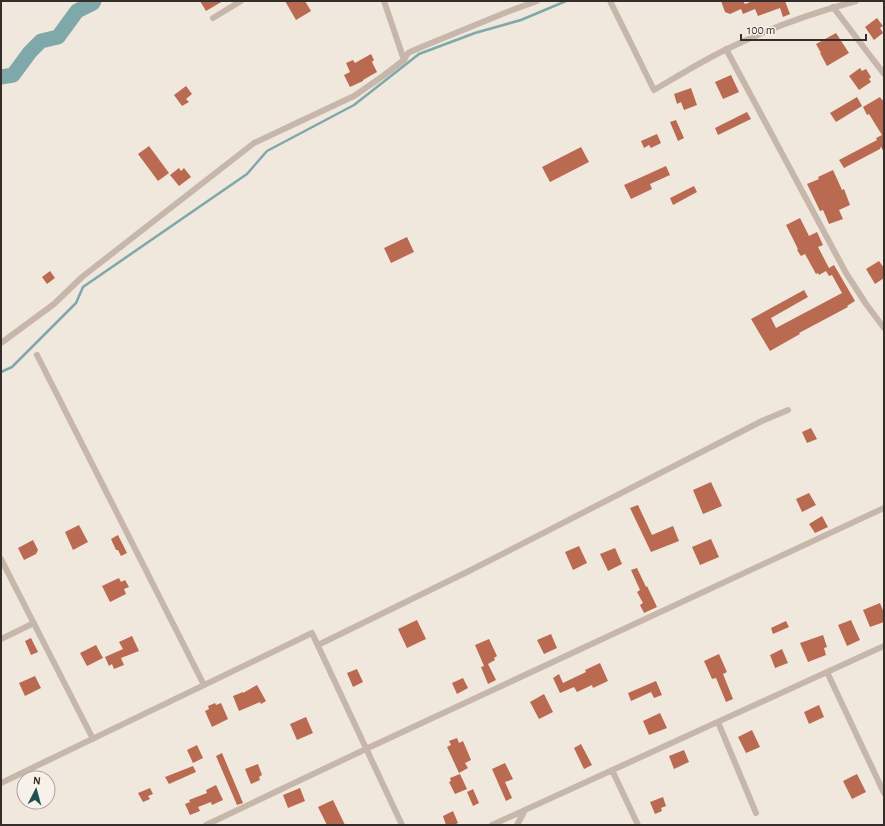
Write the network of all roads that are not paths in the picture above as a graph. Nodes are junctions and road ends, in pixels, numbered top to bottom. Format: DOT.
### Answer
graph roads {
  1 [pos="242,1"];
  2 [pos="384,1"];
  3 [pos="536,1"];
  4 [pos="610,1"];
  5 [pos="856,1"];
  6 [pos="833,7"];
  7 [pos="213,18"];
  8 [pos="726,50"];
  9 [pos="404,60"];
  10 [pos="884,74"];
  11 [pos="884,328"];
  12 [pos="1,343"];
  13 [pos="37,355"];
  14 [pos="788,410"];
  15 [pos="884,508"];
  16 [pos="1,559"];
  17 [pos="34,623"];
  18 [pos="1,640"];
  19 [pos="318,645"];
  20 [pos="884,646"];
  21 [pos="827,672"];
  22 [pos="204,685"];
  23 [pos="718,722"];
  24 [pos="93,739"];
  25 [pos="367,749"];
  26 [pos="612,770"];
  27 [pos="1,783"];
  28 [pos="884,793"];
  29 [pos="525,810"];
  30 [pos="756,813"];
  31 [pos="206,825"];
  32 [pos="402,825"];
  33 [pos="492,825"];
  34 [pos="517,825"];
  35 [pos="638,825"];
  1 -- 7 [label="street"];
  2 -- 9 [label="street"];
  3 -- 9 [label="street"];
  4 -- 8 [label="street"];
  5 -- 6 [label="street"];
  6 -- 8 [label="street"];
  6 -- 10 [label="street"];
  8 -- 11 [label="street"];
  9 -- 12 [label="street"];
  13 -- 22 [label="street"];
  14 -- 19 [label="street"];
  15 -- 25 [label="street"];
  16 -- 17 [label="street"];
  17 -- 18 [label="street"];
  17 -- 24 [label="street"];
  19 -- 22 [label="street"];
  19 -- 25 [label="street"];
  20 -- 21 [label="street"];
  21 -- 23 [label="street"];
  21 -- 28 [label="street"];
  22 -- 24 [label="street"];
  23 -- 26 [label="street"];
  23 -- 30 [label="street"];
  24 -- 27 [label="street"];
  25 -- 31 [label="street"];
  25 -- 32 [label="street"];
  26 -- 29 [label="street"];
  26 -- 35 [label="street"];
  29 -- 33 [label="street"];
  29 -- 34 [label="street"];
}
